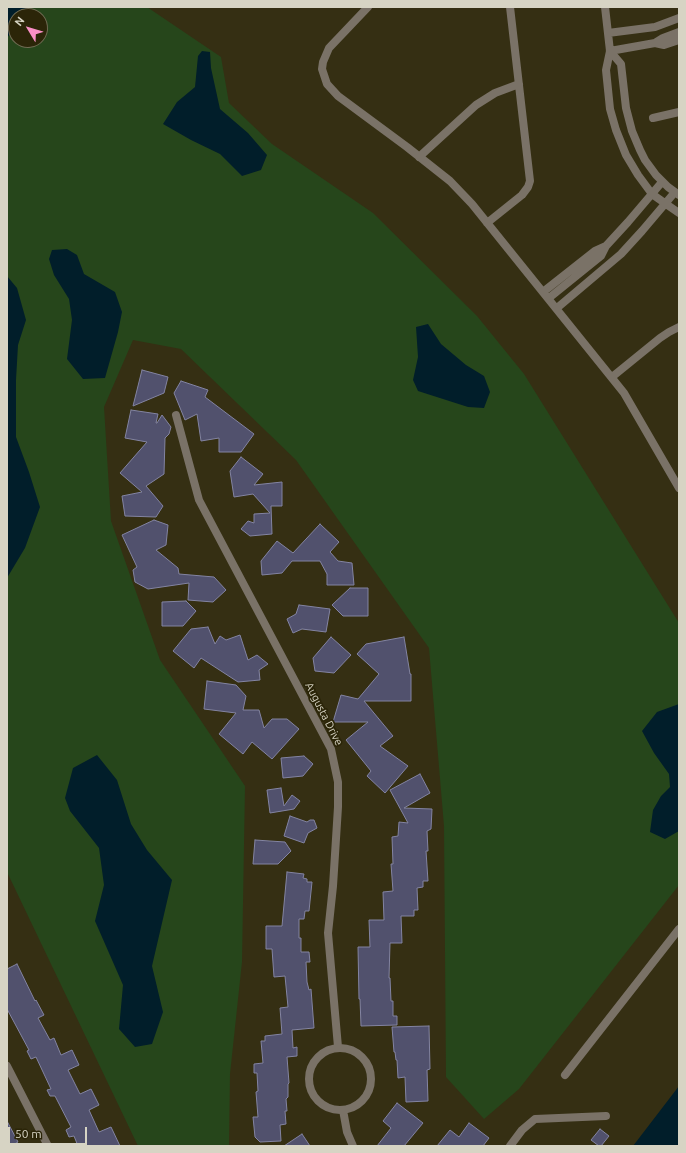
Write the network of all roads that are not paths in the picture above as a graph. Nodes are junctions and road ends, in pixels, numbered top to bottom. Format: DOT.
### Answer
graph roads {
  1 [pos="368,7"];
  2 [pos="510,7"];
  3 [pos="605,7"];
  4 [pos="679,18"];
  5 [pos="679,32"];
  6 [pos="608,33"];
  7 [pos="679,40"];
  8 [pos="655,43"];
  9 [pos="610,51"];
  10 [pos="519,84"];
  11 [pos="679,112"];
  12 [pos="653,118"];
  13 [pos="419,157"];
  14 [pos="662,182"];
  15 [pos="652,194"];
  16 [pos="677,194"];
  17 [pos="666,204"];
  18 [pos="679,213"];
  19 [pos="487,223"];
  20 [pos="546,295"];
  21 [pos="557,308"];
  22 [pos="679,327"];
  23 [pos="612,378"];
  24 [pos="176,415"];
  25 [pos="679,488"];
  26 [pos="679,929"];
  27 [pos="338,1048"];
  28 [pos="7,1066"];
  29 [pos="565,1076"];
  30 [pos="343,1110"];
  31 [pos="606,1116"];
  32 [pos="48,1146"];
  33 [pos="353,1146"];
  34 [pos="510,1146"];
  1 -- 13 [label="street"];
  2 -- 10 [label="street"];
  3 -- 6 [label="street"];
  4 -- 6 [label="street"];
  5 -- 8 [label="street"];
  6 -- 9 [label="street"];
  7 -- 8 [label="street"];
  8 -- 9 [label="street"];
  9 -- 14 [label="street"];
  9 -- 15 [label="street"];
  10 -- 13 [label="street"];
  10 -- 19 [label="street"];
  11 -- 12 [label="street"];
  13 -- 19 [label="street"];
  14 -- 15 [label="street"];
  14 -- 16 [label="street"];
  15 -- 17 [label="street"];
  15 -- 20 [label="street"];
  16 -- 17 [label="street"];
  17 -- 18 [label="street"];
  17 -- 21 [label="street"];
  19 -- 20 [label="street"];
  20 -- 21 [label="street"];
  21 -- 23 [label="street"];
  22 -- 23 [label="street"];
  23 -- 25 [label="street"];
  24 -- 27 [label="street, Augusta Drive"];
  26 -- 29 [label="street"];
  27 -- 30 [label="street"];
  27 -- 30 [label="street"];
  28 -- 32 [label="street"];
  30 -- 33 [label="street"];
  31 -- 34 [label="street"];
}
